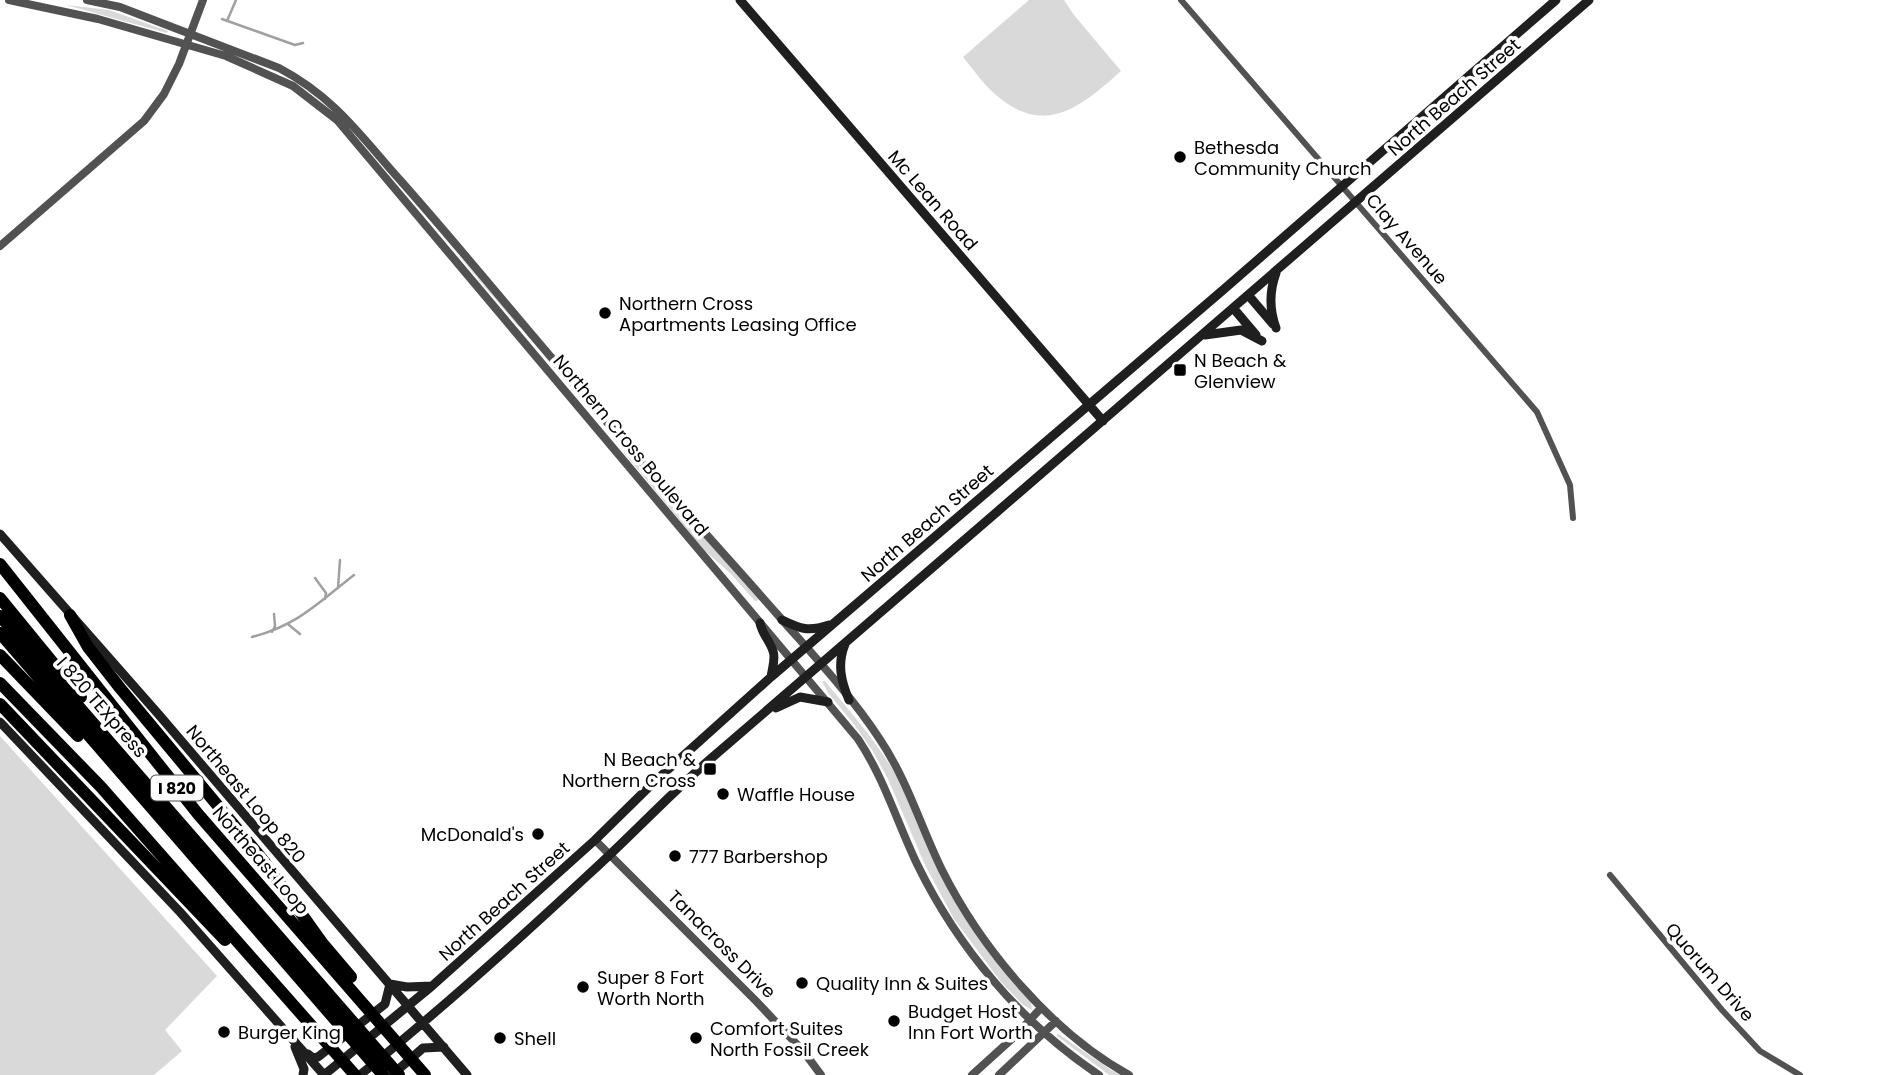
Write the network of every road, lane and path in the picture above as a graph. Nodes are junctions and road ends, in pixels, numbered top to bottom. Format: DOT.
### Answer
graph roads {
  1 [pos="9,0"];
  2 [pos="87,0"];
  3 [pos="203,0"];
  4 [pos="740,0"];
  5 [pos="1181,0"];
  6 [pos="1556,0"];
  7 [pos="1589,0"];
  8 [pos="190,33"];
  9 [pos="186,44"];
  10 [pos="1342,185"];
  11 [pos="1357,202"];
  12 [pos="0,246"];
  13 [pos="1276,272"];
  14 [pos="1249,296"];
  15 [pos="1234,309"];
  16 [pos="1203,336"];
  17 [pos="574,384"];
  18 [pos="565,392"];
  19 [pos="1089,404"];
  20 [pos="1103,421"];
  21 [pos="1573,518"];
  22 [pos="0,534"];
  23 [pos="0,564"];
  24 [pos="0,598"];
  25 [pos="70,615"];
  26 [pos="0,616"];
  27 [pos="782,620"];
  28 [pos="760,622"];
  29 [pos="834,623"];
  30 [pos="0,633"];
  31 [pos="846,641"];
  32 [pos="806,647"];
  33 [pos="0,655"];
  34 [pos="792,659"];
  35 [pos="820,664"];
  36 [pos="806,676"];
  37 [pos="771,677"];
  38 [pos="0,683"];
  39 [pos="849,700"];
  40 [pos="828,702"];
  41 [pos="0,704"];
  42 [pos="90,720"];
  43 [pos="757,720"];
  44 [pos="0,722"];
  45 [pos="595,841"];
  46 [pos="610,855"];
  47 [pos="195,859"];
  48 [pos="1610,875"];
  49 [pos="268,976"];
  50 [pos="390,984"];
  51 [pos="432,986"];
  52 [pos="409,1005"];
  53 [pos="365,1007"];
  54 [pos="1041,1008"];
  55 [pos="1029,1021"];
  56 [pos="1056,1021"];
  57 [pos="424,1023"];
  58 [pos="347,1025"];
  59 [pos="1043,1034"];
  60 [pos="292,1039"];
  61 [pos="444,1047"];
  62 [pos="423,1072"];
  63 [pos="303,1075"];
  64 [pos="324,1075"];
  65 [pos="358,1075"];
  66 [pos="383,1075"];
  67 [pos="392,1075"];
  68 [pos="399,1075"];
  69 [pos="467,1075"];
  70 [pos="821,1075"];
  71 [pos="972,1075"];
  72 [pos="999,1075"];
  73 [pos="1099,1075"];
  74 [pos="1129,1075"];
  75 [pos="1800,1075"];
  1 -- 9 [label="street, Northern Cross Boulevard"];
  2 -- 8 [label="street, Northern Cross Boulevard"];
  3 -- 8 [label="street"];
  4 -- 19 [label="main road, Mc Lean Road"];
  5 -- 10 [label="street, Clay Avenue"];
  6 -- 10 [label="main road, North Beach Street"];
  7 -- 11 [label="main road, North Beach Street"];
  8 -- 9 [label="street"];
  8 -- 17 [label="street, Northern Cross Boulevard"];
  9 -- 12 [label="street"];
  9 -- 18 [label="street, Northern Cross Boulevard"];
  10 -- 11 [label="street, Clay Avenue"];
  10 -- 19 [label="main road, North Beach Street"];
  11 -- 13 [label="main road, North Beach Street"];
  11 -- 21 [label="street, Clay Avenue"];
  13 -- 14 [label="main road, North Beach Street"];
  13 -- 14 [label="main road"];
  14 -- 15 [label="main road, North Beach Street"];
  15 -- 16 [label="main road, North Beach Street"];
  15 -- 16 [label="main road"];
  16 -- 20 [label="main road, North Beach Street"];
  17 -- 18 [label="street"];
  17 -- 27 [label="street, Northern Cross Boulevard"];
  18 -- 28 [label="street, Northern Cross Boulevard"];
  19 -- 20 [label="main road, Mc Lean Road"];
  19 -- 29 [label="main road, North Beach Street"];
  20 -- 31 [label="main road, North Beach Street"];
  22 -- 25 [label="main road, Northeast Loop 820"];
  23 -- 53 [label="highway, Northeast Loop / I 820"];
  24 -- 42 [label="highway"];
  25 -- 50 [label="main road, Northeast Loop 820"];
  25 -- 53 [label="highway"];
  26 -- 42 [label="highway, I 820 TEXpress"];
  27 -- 29 [label="main road"];
  27 -- 32 [label="street, Northern Cross Boulevard"];
  28 -- 34 [label="street, Northern Cross Boulevard"];
  28 -- 37 [label="main road"];
  29 -- 32 [label="main road, North Beach Street"];
  30 -- 47 [label="highway, I 820 TEXpress"];
  31 -- 35 [label="main road, North Beach Street"];
  31 -- 39 [label="main road"];
  32 -- 34 [label="main road, North Beach Street"];
  32 -- 35 [label="street, Northern Cross Boulevard"];
  33 -- 47 [label="highway"];
  34 -- 36 [label="street, Northern Cross Boulevard"];
  34 -- 37 [label="main road, North Beach Street"];
  35 -- 36 [label="main road, North Beach Street"];
  35 -- 39 [label="street, Northern Cross Boulevard"];
  36 -- 40 [label="street, Northern Cross Boulevard"];
  36 -- 43 [label="main road, North Beach Street"];
  37 -- 45 [label="main road, North Beach Street"];
  38 -- 49 [label="highway"];
  39 -- 54 [label="street, Northern Cross Boulevard"];
  40 -- 43 [label="main road"];
  40 -- 55 [label="street, Northern Cross Boulevard"];
  41 -- 49 [label="highway"];
  42 -- 58 [label="highway, I 820 TEXpress"];
  43 -- 46 [label="main road, North Beach Street"];
  44 -- 60 [label="main road"];
  45 -- 46 [label="street, Tanacross Drive"];
  45 -- 51 [label="main road, North Beach Street"];
  46 -- 57 [label="main road, North Beach Street"];
  46 -- 70 [label="street, Tanacross Drive"];
  47 -- 58 [label="highway, I 820 TEXpress"];
  48 -- 75 [label="street, Quorum Drive"];
  49 -- 65 [label="highway"];
  50 -- 51 [label="main road"];
  50 -- 52 [label="main road, Northeast Loop 820"];
  50 -- 60 [label="main road"];
  51 -- 52 [label="main road, North Beach Street"];
  52 -- 57 [label="main road, Northeast Loop 820"];
  52 -- 64 [label="main road, North Beach Street"];
  53 -- 62 [label="highway, Northeast Loop / I 820"];
  54 -- 55 [label="street"];
  54 -- 56 [label="street, Northern Cross Boulevard"];
  55 -- 59 [label="street, Northern Cross Boulevard"];
  55 -- 71 [label="street"];
  56 -- 59 [label="street"];
  56 -- 74 [label="street, Northern Cross Boulevard"];
  57 -- 61 [label="main road, Northeast Loop 820"];
  57 -- 65 [label="main road, North Beach Street"];
  58 -- 66 [label="highway, I 820 TEXpress"];
  58 -- 68 [label="highway, I 820 TEXpress"];
  59 -- 72 [label="street"];
  59 -- 73 [label="street, Northern Cross Boulevard"];
  60 -- 63 [label="main road"];
  60 -- 64 [label="main road"];
  61 -- 67 [label="main road"];
  61 -- 69 [label="main road, Northeast Loop 820"];
}
